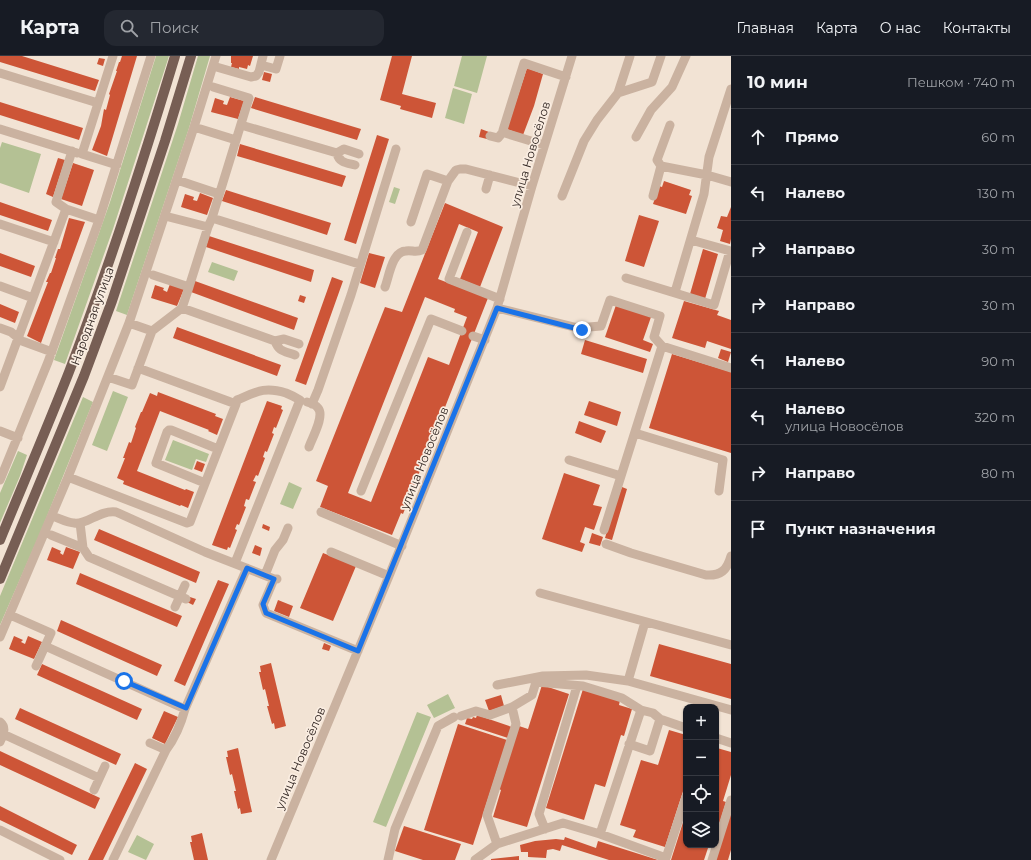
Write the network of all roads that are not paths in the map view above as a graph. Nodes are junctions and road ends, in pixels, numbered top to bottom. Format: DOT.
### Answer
graph roads {
  1 [pos="113,56"];
  2 [pos="151,56"];
  3 [pos="175,56"];
  4 [pos="191,56"];
  5 [pos="216,56"];
  6 [pos="280,56"];
  7 [pos="572,56"];
  8 [pos="630,56"];
  9 [pos="661,56"];
  10 [pos="686,56"];
  11 [pos="262,61"];
  12 [pos="213,66"];
  13 [pos="0,73"];
  14 [pos="566,77"];
  15 [pos="213,87"];
  16 [pos="731,89"];
  17 [pos="618,93"];
  18 [pos="98,103"];
  19 [pos="241,125"];
  20 [pos="670,125"];
  21 [pos="194,127"];
  22 [pos="0,129"];
  23 [pos="503,132"];
  24 [pos="490,136"];
  25 [pos="636,137"];
  26 [pos="236,140"];
  27 [pos="544,145"];
  28 [pos="396,149"];
  29 [pos="72,151"];
  30 [pos="338,153"];
  31 [pos="82,154"];
  32 [pos="359,154"];
  33 [pos="117,165"];
  34 [pos="355,165"];
  35 [pos="661,166"];
  36 [pos="490,175"];
  37 [pos="707,175"];
  38 [pos="177,180"];
  39 [pos="448,181"];
  40 [pos="731,182"];
  41 [pos="532,186"];
  42 [pos="486,189"];
  43 [pos="220,194"];
  44 [pos="562,196"];
  45 [pos="653,196"];
  46 [pos="66,209"];
  47 [pos="165,216"];
  48 [pos="212,218"];
  49 [pos="99,220"];
  50 [pos="411,222"];
  51 [pos="0,224"];
  52 [pos="208,227"];
  53 [pos="467,232"];
  54 [pos="691,240"];
  55 [pos="54,242"];
  56 [pos="359,264"];
  57 [pos="153,275"];
  58 [pos="626,278"];
  59 [pos="0,286"];
  60 [pos="189,287"];
  61 [pos="385,287"];
  62 [pos="675,292"];
  63 [pos="33,298"];
  64 [pos="500,298"];
  65 [pos="182,308"];
  66 [pos="497,308"];
  67 [pos="129,323"];
  68 [pos="0,328"];
  69 [pos="152,331"];
  70 [pos="462,331"];
  71 [pos="473,336"];
  72 [pos="19,338"];
  73 [pos="484,340"];
  74 [pos="274,341"];
  75 [pos="298,344"];
  76 [pos="662,346"];
  77 [pos="52,352"];
  78 [pos="295,355"];
  79 [pos="138,368"];
  80 [pos="731,368"];
  81 [pos="108,376"];
  82 [pos="0,387"];
  83 [pos="300,400"];
  84 [pos="236,404"];
  85 [pos="312,404"];
  86 [pos="0,431"];
  87 [pos="635,433"];
  88 [pos="18,438"];
  89 [pos="309,446"];
  90 [pos="218,449"];
  91 [pos="569,460"];
  92 [pos="622,476"];
  93 [pos="68,477"];
  94 [pos="0,480"];
  95 [pos="205,483"];
  96 [pos="719,490"];
  97 [pos="361,491"];
  98 [pos="321,512"];
  99 [pos="52,516"];
  100 [pos="80,523"];
  101 [pos="288,528"];
  102 [pos="604,530"];
  103 [pos="51,535"];
  104 [pos="0,540"];
  105 [pos="606,544"];
  106 [pos="402,546"];
  107 [pos="83,548"];
  108 [pos="331,552"];
  109 [pos="731,556"];
  110 [pos="235,564"];
  111 [pos="730,565"];
  112 [pos="247,568"];
  113 [pos="389,576"];
  114 [pos="272,578"];
  115 [pos="0,579"];
  116 [pos="184,585"];
  117 [pos="540,593"];
  118 [pos="183,597"];
  119 [pos="175,607"];
  120 [pos="10,615"];
  121 [pos="645,622"];
  122 [pos="0,637"];
  123 [pos="731,645"];
  124 [pos="45,646"];
  125 [pos="358,651"];
  126 [pos="36,666"];
  127 [pos="628,681"];
  128 [pos="497,685"];
  129 [pos="578,686"];
  130 [pos="512,707"];
  131 [pos="186,708"];
  132 [pos="640,710"];
  133 [pos="731,710"];
  134 [pos="660,719"];
  135 [pos="0,722"];
  136 [pos="683,727"];
  137 [pos="2,738"];
  138 [pos="719,739"];
  139 [pos="150,743"];
  140 [pos="731,743"];
  141 [pos="630,744"];
  142 [pos="166,750"];
  143 [pos="104,766"];
  144 [pos="99,778"];
  145 [pos="94,790"];
  146 [pos="731,800"];
  147 [pos="683,806"];
  148 [pos="545,829"];
  149 [pos="0,830"];
  150 [pos="600,834"];
  151 [pos="497,844"];
  152 [pos="666,859"];
  153 [pos="60,860"];
  154 [pos="113,860"];
  155 [pos="271,860"];
  156 [pos="388,860"];
  157 [pos="475,860"];
  158 [pos="712,860"];
  1 -- 18 [label="street"];
  2 -- 33 [label="street"];
  3 -- 104 [label="main road, Народная улица"];
  4 -- 115 [label="main road, Народная улица"];
  5 -- 12 [label="street"];
  6 -- 11 [label="street"];
  7 -- 14 [label="street, улица Новосёлов"];
  8 -- 17 [label="street"];
  9 -- 17 [label="street"];
  10 -- 25 [label="street"];
  11 -- 12 [label="street"];
  12 -- 21 [label="street"];
  13 -- 18 [label="street"];
  14 -- 23 [label="street"];
  14 -- 27 [label="street, улица Новосёлов"];
  15 -- 19 [label="street"];
  16 -- 37 [label="street"];
  17 -- 44 [label="street"];
  18 -- 31 [label="street"];
  19 -- 26 [label="street"];
  19 -- 30 [label="street"];
  20 -- 35 [label="street"];
  21 -- 26 [label="street"];
  21 -- 38 [label="street"];
  22 -- 29 [label="street"];
  23 -- 24 [label="street"];
  23 -- 27 [label="street"];
  26 -- 43 [label="street"];
  27 -- 41 [label="street, улица Новосёлов"];
  28 -- 56 [label="street"];
  29 -- 31 [label="street"];
  29 -- 46 [label="street"];
  30 -- 32 [label="street"];
  30 -- 34 [label="street"];
  31 -- 33 [label="street"];
  33 -- 49 [label="street"];
  35 -- 37 [label="street"];
  35 -- 45 [label="street"];
  36 -- 39 [label="street"];
  36 -- 41 [label="street"];
  36 -- 42 [label="street"];
  37 -- 40 [label="street"];
  37 -- 54 [label="street"];
  38 -- 43 [label="street"];
  38 -- 47 [label="street"];
  39 -- 50 [label="street"];
  39 -- 61 [label="street"];
  41 -- 64 [label="street, улица Новосёлов"];
  43 -- 48 [label="street"];
  46 -- 49 [label="street"];
  46 -- 55 [label="street"];
  47 -- 52 [label="street"];
  47 -- 67 [label="street"];
  48 -- 52 [label="street"];
  48 -- 56 [label="street"];
  49 -- 77 [label="street"];
  51 -- 55 [label="street"];
  52 -- 60 [label="street"];
  53 -- 64 [label="street"];
  54 -- 62 [label="street"];
  54 -- 62 [label="street"];
  55 -- 63 [label="street"];
  56 -- 85 [label="street"];
  57 -- 60 [label="street"];
  58 -- 62 [label="street"];
  59 -- 63 [label="street"];
  60 -- 65 [label="street"];
  63 -- 72 [label="street"];
  64 -- 66 [label="street, улица Новосёлов"];
  65 -- 69 [label="street"];
  65 -- 74 [label="street"];
  66 -- 73 [label="street, улица Новосёлов"];
  66 -- 76 [label="street"];
  67 -- 69 [label="street"];
  67 -- 81 [label="street"];
  68 -- 72 [label="street"];
  69 -- 79 [label="street"];
  70 -- 97 [label="street"];
  71 -- 73 [label="street"];
  72 -- 77 [label="street"];
  72 -- 82 [label="street"];
  73 -- 106 [label="street, улица Новосёлов"];
  74 -- 75 [label="street"];
  74 -- 78 [label="street"];
  76 -- 80 [label="street"];
  76 -- 87 [label="street"];
  77 -- 88 [label="street"];
  79 -- 81 [label="street"];
  79 -- 84 [label="street"];
  81 -- 93 [label="street"];
  83 -- 84 [label="street"];
  83 -- 85 [label="street"];
  83 -- 110 [label="street"];
  84 -- 90 [label="street"];
  85 -- 89 [label="street"];
  86 -- 88 [label="street"];
  87 -- 92 [label="street"];
  87 -- 96 [label="street"];
  88 -- 94 [label="street"];
  90 -- 95 [label="street"];
  90 -- 95 [label="street"];
  91 -- 92 [label="street"];
  92 -- 102 [label="street"];
  93 -- 95 [label="street"];
  93 -- 99 [label="street"];
  98 -- 106 [label="street"];
  99 -- 100 [label="street"];
  99 -- 120 [label="street"];
  100 -- 107 [label="street"];
  100 -- 110 [label="street"];
  101 -- 114 [label="street"];
  103 -- 107 [label="street"];
  105 -- 111 [label="street"];
  106 -- 113 [label="street, улица Новосёлов"];
  107 -- 118 [label="street"];
  108 -- 113 [label="street"];
  109 -- 111 [label="street"];
  110 -- 112 [label="street"];
  112 -- 114 [label="street"];
  112 -- 131 [label="street"];
  113 -- 125 [label="street, улица Новосёлов"];
  114 -- 125 [label="street"];
  116 -- 118 [label="street"];
  117 -- 121 [label="street"];
  118 -- 119 [label="street"];
  120 -- 122 [label="street"];
  120 -- 124 [label="street"];
  121 -- 123 [label="street"];
  121 -- 127 [label="street"];
  124 -- 126 [label="street"];
  124 -- 131 [label="street"];
  125 -- 155 [label="street, улица Новосёлов"];
  127 -- 128 [label="street"];
  127 -- 133 [label="street"];
  129 -- 130 [label="street"];
  129 -- 132 [label="street"];
  129 -- 148 [label="street"];
  130 -- 151 [label="street"];
  130 -- 156 [label="street"];
  131 -- 142 [label="street"];
  132 -- 134 [label="street"];
  132 -- 141 [label="street"];
  134 -- 136 [label="street"];
  134 -- 141 [label="street"];
  135 -- 137 [label="street"];
  137 -- 144 [label="street"];
  138 -- 140 [label="street"];
  139 -- 142 [label="street"];
  141 -- 150 [label="street"];
  142 -- 154 [label="street"];
  143 -- 144 [label="street"];
  144 -- 145 [label="street"];
  146 -- 158 [label="street"];
  147 -- 152 [label="street"];
  148 -- 150 [label="street"];
  148 -- 151 [label="street"];
  149 -- 153 [label="street"];
  150 -- 152 [label="street"];
  151 -- 157 [label="street"];
}
